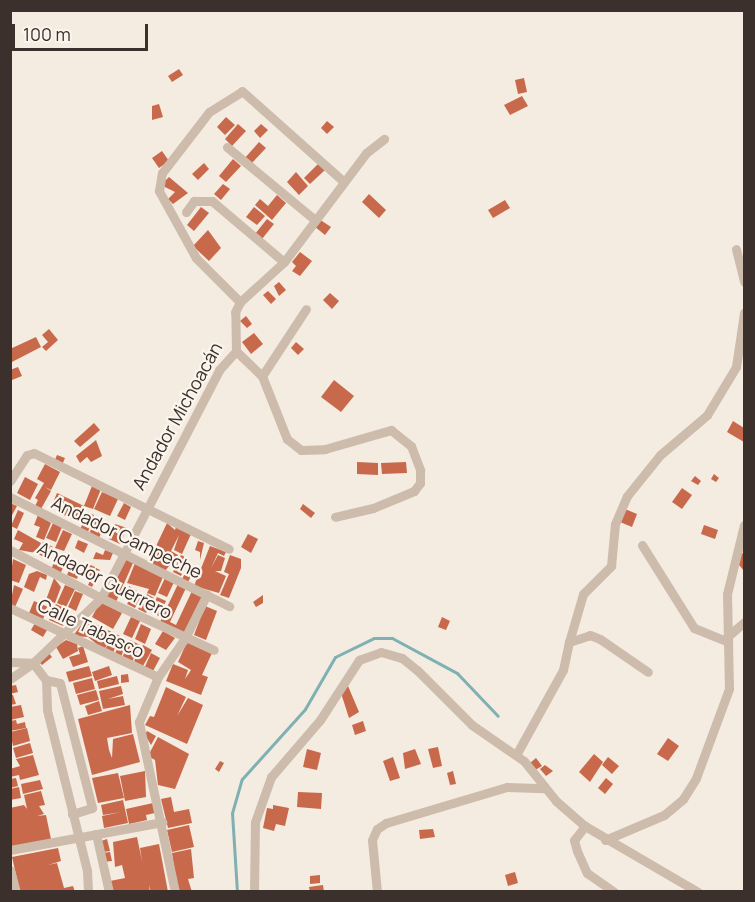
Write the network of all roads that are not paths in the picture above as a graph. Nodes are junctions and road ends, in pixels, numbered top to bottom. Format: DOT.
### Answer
graph roads {
  1 [pos="384,139"];
  2 [pos="227,147"];
  3 [pos="343,182"];
  4 [pos="186,212"];
  5 [pos="315,220"];
  6 [pos="736,249"];
  7 [pos="284,262"];
  8 [pos="744,282"];
  9 [pos="240,302"];
  10 [pos="306,309"];
  11 [pos="744,313"];
  12 [pos="236,351"];
  13 [pos="262,376"];
  14 [pos="10,481"];
  15 [pos="10,497"];
  16 [pos="146,508"];
  17 [pos="334,517"];
  18 [pos="744,525"];
  19 [pos="642,545"];
  20 [pos="229,549"];
  21 [pos="10,550"];
  22 [pos="744,550"];
  23 [pos="122,555"];
  24 [pos="735,557"];
  25 [pos="207,594"];
  26 [pos="101,598"];
  27 [pos="229,606"];
  28 [pos="10,608"];
  29 [pos="744,622"];
  30 [pos="62,634"];
  31 [pos="186,638"];
  32 [pos="728,639"];
  33 [pos="569,642"];
  34 [pos="214,650"];
  35 [pos="10,662"];
  36 [pos="33,663"];
  37 [pos="648,672"];
  38 [pos="158,677"];
  39 [pos="10,679"];
  40 [pos="46,680"];
  41 [pos="516,755"];
  42 [pos="544,788"];
  43 [pos="72,814"];
  44 [pos="162,822"];
  45 [pos="585,826"];
  46 [pos="96,834"];
  47 [pos="78,835"];
  48 [pos="605,840"];
  49 [pos="10,850"];
  50 [pos="10,870"];
  51 [pos="16,891"];
  52 [pos="88,891"];
  53 [pos="109,891"];
  54 [pos="175,891"];
  55 [pos="254,891"];
  56 [pos="377,891"];
  57 [pos="614,891"];
  58 [pos="698,891"];
  1 -- 3 [label="street"];
  2 -- 5 [label="street"];
  3 -- 5 [label="street"];
  3 -- 9 [label="street"];
  4 -- 7 [label="street"];
  5 -- 7 [label="street"];
  6 -- 8 [label="street"];
  7 -- 9 [label="street"];
  9 -- 12 [label="street, Andador Michoacán"];
  10 -- 13 [label="street"];
  11 -- 33 [label="street"];
  12 -- 13 [label="street"];
  12 -- 16 [label="street, Andador Michoacán"];
  13 -- 17 [label="street"];
  14 -- 16 [label="street"];
  15 -- 23 [label="street, Andador Campeche"];
  16 -- 20 [label="street"];
  16 -- 23 [label="street, Andador Michoacán"];
  18 -- 24 [label="street"];
  19 -- 32 [label="street"];
  21 -- 26 [label="street, Andador Guerrero"];
  22 -- 24 [label="street"];
  23 -- 25 [label="street, Andador Campeche"];
  23 -- 26 [label="street, Andador Michoacán"];
  24 -- 32 [label="street"];
  25 -- 27 [label="street, Andador Campeche"];
  25 -- 31 [label="street"];
  26 -- 30 [label="street, Andador Michoacán"];
  26 -- 31 [label="street, Andador Guerrero"];
  28 -- 30 [label="street, Calle Tabasco"];
  29 -- 32 [label="street"];
  30 -- 36 [label="street, Andador Michoacán"];
  30 -- 38 [label="street, Calle Tabasco"];
  31 -- 34 [label="street, Andador Guerrero"];
  31 -- 38 [label="street"];
  32 -- 48 [label="street"];
  33 -- 37 [label="street"];
  33 -- 41 [label="street"];
  35 -- 36 [label="street"];
  36 -- 39 [label="street, Andador Michoacán"];
  36 -- 40 [label="street"];
  38 -- 44 [label="street"];
  40 -- 43 [label="street"];
  40 -- 43 [label="street"];
  41 -- 42 [label="street"];
  41 -- 55 [label="street"];
  42 -- 45 [label="street"];
  42 -- 56 [label="street"];
  43 -- 47 [label="street"];
  44 -- 46 [label="street"];
  44 -- 54 [label="street"];
  45 -- 48 [label="street"];
  45 -- 57 [label="street"];
  46 -- 47 [label="street"];
  46 -- 53 [label="street"];
  47 -- 49 [label="street"];
  47 -- 52 [label="street"];
  48 -- 58 [label="street"];
  50 -- 51 [label="street"];
}
